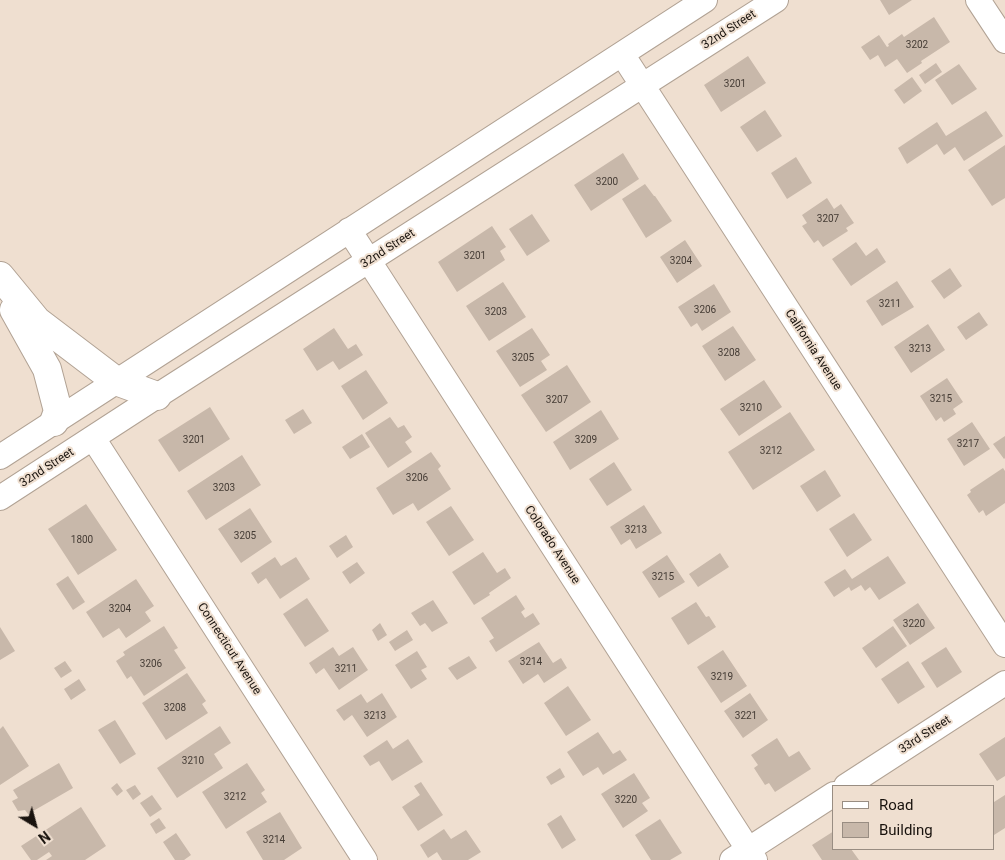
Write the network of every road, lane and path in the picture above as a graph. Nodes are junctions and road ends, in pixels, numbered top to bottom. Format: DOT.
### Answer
graph roads {
  1 [pos="705,0"];
  2 [pos="776,0"];
  3 [pos="978,0"];
  4 [pos="1005,41"];
  5 [pos="622,54"];
  6 [pos="642,86"];
  7 [pos="349,230"];
  8 [pos="368,261"];
  9 [pos="0,276"];
  10 [pos="0,284"];
  11 [pos="116,381"];
  12 [pos="157,396"];
  13 [pos="54,422"];
  14 [pos="93,438"];
  15 [pos="0,456"];
  16 [pos="0,498"];
  17 [pos="1005,645"];
  18 [pos="1005,683"];
  19 [pos="848,785"];
  20 [pos="832,795"];
  21 [pos="745,856"];
  22 [pos="365,860"];
  1 -- 5 [label="street"];
  2 -- 6 [label="street, 32nd Street"];
  3 -- 4 [label="street"];
  5 -- 6 [label="street, California Avenue"];
  5 -- 7 [label="street"];
  6 -- 8 [label="street, 32nd Street"];
  6 -- 17 [label="street, California Avenue"];
  7 -- 8 [label="street, Colorado Avenue"];
  7 -- 11 [label="street"];
  8 -- 12 [label="street, 32nd Street"];
  8 -- 21 [label="street, Colorado Avenue"];
  9 -- 11 [label="highway"];
  10 -- 13 [label="highway"];
  11 -- 12 [label="highway"];
  11 -- 13 [label="street"];
  12 -- 14 [label="street, 32nd Street"];
  13 -- 15 [label="street"];
  14 -- 16 [label="street, 32nd Street"];
  14 -- 22 [label="street, Connecticut Avenue"];
  18 -- 19 [label="street, 33rd Street"];
  20 -- 21 [label="street"];
}
